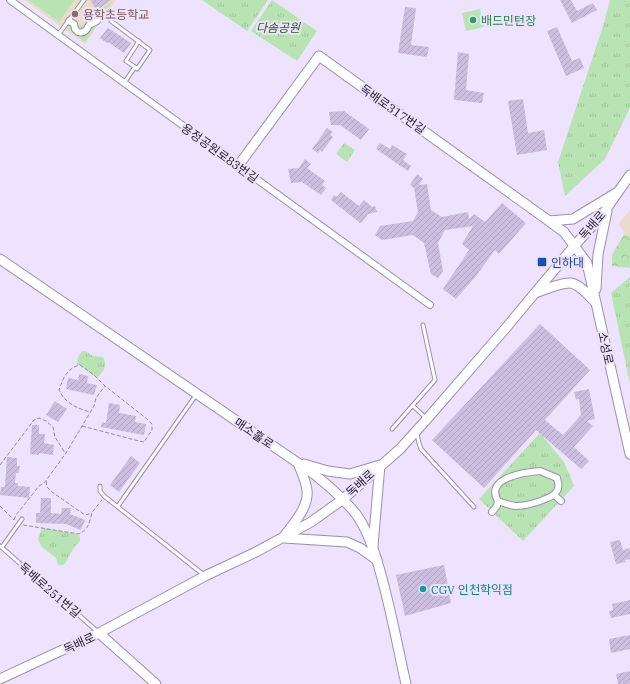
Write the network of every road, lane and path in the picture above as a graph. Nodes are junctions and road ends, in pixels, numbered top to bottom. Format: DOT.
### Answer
graph roads {
  1 [pos="10,0"];
  2 [pos="84,0"];
  3 [pos="102,11"];
  4 [pos="69,21"];
  5 [pos="111,21"];
  6 [pos="58,35"];
  7 [pos="139,41"];
  8 [pos="135,67"];
  9 [pos="124,83"];
  10 [pos="238,166"];
  11 [pos="630,175"];
  12 [pos="619,191"];
  13 [pos="608,207"];
  14 [pos="549,221"];
  15 [pos="575,245"];
  16 [pos="0,259"];
  17 [pos="535,293"];
  18 [pos="596,303"];
  19 [pos="430,305"];
  20 [pos="423,325"];
  21 [pos="105,386"];
  22 [pos="197,394"];
  23 [pos="413,406"];
  24 [pos="90,412"];
  25 [pos="427,419"];
  26 [pos="82,426"];
  27 [pos="392,429"];
  28 [pos="418,429"];
  29 [pos="66,453"];
  30 [pos="630,454"];
  31 [pos="298,463"];
  32 [pos="0,465"];
  33 [pos="380,465"];
  34 [pos="46,480"];
  35 [pos="100,486"];
  36 [pos="554,494"];
  37 [pos="104,496"];
  38 [pos="342,500"];
  39 [pos="560,500"];
  40 [pos="498,501"];
  41 [pos="0,506"];
  42 [pos="118,506"];
  43 [pos="474,507"];
  44 [pos="492,512"];
  45 [pos="92,513"];
  46 [pos="22,518"];
  47 [pos="18,524"];
  48 [pos="282,538"];
  49 [pos="1,547"];
  50 [pos="373,547"];
  51 [pos="377,560"];
  52 [pos="205,576"];
  53 [pos="99,633"];
  54 [pos="0,679"];
  55 [pos="156,684"];
  56 [pos="406,684"];
  1 -- 6 [label="street, 용정공원로83번길"];
  2 -- 4 [label="lane"];
  3 -- 4 [label="street"];
  4 -- 6 [label="lane"];
  5 -- 7 [label="lane"];
  6 -- 9 [label="street, 용정공원로83번길"];
  7 -- 8 [label="lane"];
  7 -- 8 [label="lane"];
  8 -- 9 [label="lane"];
  9 -- 10 [label="street, 용정공원로83번길"];
  10 -- 14 [label="main road, 독배로317번길"];
  10 -- 19 [label="street, 용정공원로83번길"];
  11 -- 12 [label="main road, 독배로"];
  12 -- 13 [label="main road, 독배로"];
  12 -- 14 [label="main road"];
  13 -- 15 [label="main road, 독배로"];
  13 -- 18 [label="main road"];
  14 -- 15 [label="main road, 독배로317번길"];
  15 -- 17 [label="main road, 독배로"];
  15 -- 18 [label="main road, 소성로"];
  16 -- 22 [label="main road, 매소홀로"];
  17 -- 18 [label="main road"];
  17 -- 25 [label="main road, 독배로"];
  18 -- 30 [label="main road, 소성로"];
  20 -- 23 [label="lane"];
  21 -- 24 [label="path"];
  21 -- 24 [label="path"];
  21 -- 26 [label="path"];
  22 -- 31 [label="main road, 매소홀로"];
  22 -- 42 [label="lane"];
  23 -- 25 [label="lane"];
  23 -- 27 [label="lane"];
  24 -- 26 [label="path"];
  25 -- 28 [label="main road, 독배로"];
  26 -- 29 [label="path"];
  28 -- 33 [label="main road, 독배로"];
  28 -- 43 [label="lane"];
  29 -- 32 [label="path"];
  29 -- 34 [label="path"];
  31 -- 33 [label="main road"];
  31 -- 38 [label="main road, 매소홀로"];
  31 -- 48 [label="main road"];
  33 -- 38 [label="main road, 독배로"];
  33 -- 50 [label="main road"];
  34 -- 41 [label="path"];
  34 -- 45 [label="path"];
  35 -- 37 [label="lane"];
  36 -- 39 [label="street"];
  36 -- 40 [label="street"];
  36 -- 40 [label="street"];
  37 -- 42 [label="lane"];
  37 -- 45 [label="path"];
  38 -- 48 [label="main road, 독배로"];
  38 -- 50 [label="main road, 매소홀로"];
  40 -- 44 [label="street"];
  42 -- 52 [label="lane"];
  45 -- 47 [label="path"];
  46 -- 47 [label="lane"];
  47 -- 49 [label="lane"];
  48 -- 51 [label="main road"];
  48 -- 52 [label="main road, 독배로"];
  49 -- 53 [label="lane, 독배로251번길"];
  50 -- 51 [label="main road, 매소홀로"];
  51 -- 56 [label="main road, 매소홀로"];
  52 -- 53 [label="main road, 독배로"];
  53 -- 54 [label="main road, 독배로"];
  53 -- 55 [label="main road"];
}
